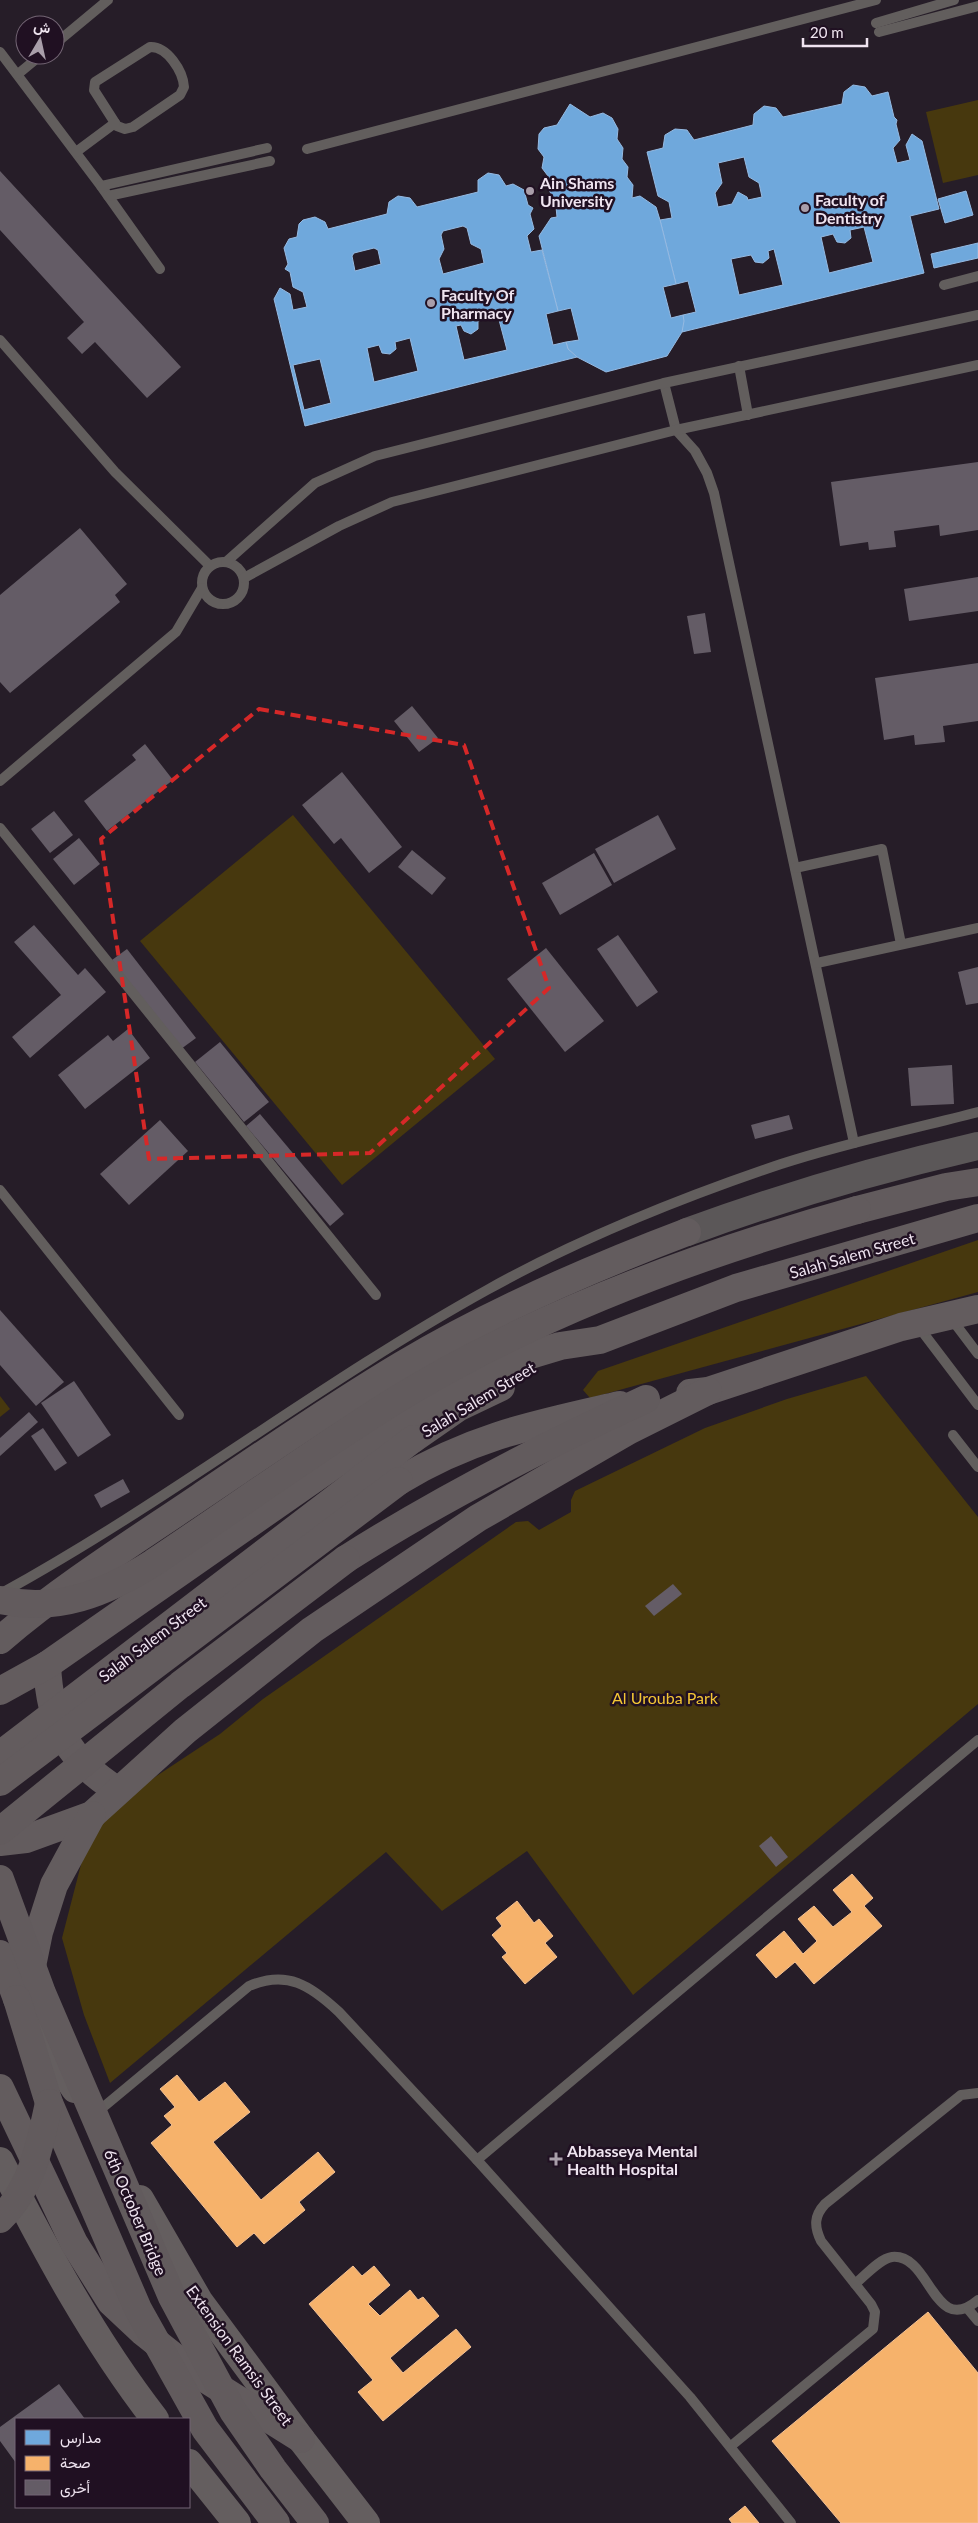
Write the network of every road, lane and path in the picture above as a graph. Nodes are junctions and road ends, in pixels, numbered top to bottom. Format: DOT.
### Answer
graph roads {
  1 [pos="108,0"];
  2 [pos="876,0"];
  3 [pos="954,0"];
  4 [pos="978,6"];
  5 [pos="65,36"];
  6 [pos="0,52"];
  7 [pos="29,65"];
  8 [pos="18,74"];
  9 [pos="115,123"];
  10 [pos="267,148"];
  11 [pos="306,149"];
  12 [pos="76,152"];
  13 [pos="270,161"];
  14 [pos="101,186"];
  15 [pos="108,196"];
  16 [pos="160,269"];
  17 [pos="978,276"];
  18 [pos="944,285"];
  19 [pos="978,315"];
  20 [pos="0,340"];
  21 [pos="978,365"];
  22 [pos="739,366"];
  23 [pos="664,383"];
  24 [pos="748,415"];
  25 [pos="676,430"];
  26 [pos="226,562"];
  27 [pos="210,566"];
  28 [pos="244,578"];
  29 [pos="202,588"];
  30 [pos="0,781"];
  31 [pos="0,828"];
  32 [pos="795,868"];
  33 [pos="978,928"];
  34 [pos="900,944"];
  35 [pos="817,963"];
  36 [pos="978,1112"];
  37 [pos="854,1143"];
  38 [pos="978,1146"];
  39 [pos="978,1177"];
  40 [pos="978,1182"];
  41 [pos="946,1187"];
  42 [pos="0,1190"];
  43 [pos="978,1218"];
  44 [pos="687,1232"];
  45 [pos="376,1294"];
  46 [pos="978,1309"];
  47 [pos="949,1316"];
  48 [pos="916,1323"];
  49 [pos="560,1346"];
  50 [pos="978,1354"];
  51 [pos="708,1391"];
  52 [pos="646,1399"];
  53 [pos="978,1405"];
  54 [pos="179,1415"];
  55 [pos="953,1435"];
  56 [pos="978,1467"];
  57 [pos="0,1594"];
  58 [pos="0,1600"];
  59 [pos="0,1640"];
  60 [pos="47,1664"];
  61 [pos="0,1691"];
  62 [pos="978,1740"];
  63 [pos="0,1755"];
  64 [pos="0,1782"];
  65 [pos="117,1790"];
  66 [pos="92,1815"];
  67 [pos="0,1831"];
  68 [pos="0,1842"];
  69 [pos="0,1879"];
  70 [pos="0,1954"];
  71 [pos="0,1973"];
  72 [pos="23,2010"];
  73 [pos="0,2088"];
  74 [pos="978,2092"];
  75 [pos="49,2102"];
  76 [pos="94,2116"];
  77 [pos="477,2160"];
  78 [pos="0,2161"];
  79 [pos="0,2219"];
  80 [pos="854,2284"];
  81 [pos="978,2300"];
  82 [pos="968,2308"];
  83 [pos="978,2321"];
  84 [pos="154,2418"];
  85 [pos="301,2439"];
  86 [pos="731,2446"];
  87 [pos="190,2464"];
  88 [pos="237,2523"];
  89 [pos="276,2523"];
  90 [pos="315,2523"];
  91 [pos="366,2523"];
  92 [pos="791,2523"];
  1 -- 5 [label="lane"];
  2 -- 11 [label="lane"];
  3 -- 4 [label="lane"];
  6 -- 8 [label="lane"];
  7 -- 8 [label="lane"];
  8 -- 12 [label="lane"];
  9 -- 9 [label="lane"];
  9 -- 12 [label="lane"];
  10 -- 14 [label="lane"];
  12 -- 14 [label="lane"];
  13 -- 15 [label="lane"];
  14 -- 15 [label="lane"];
  15 -- 16 [label="lane"];
  17 -- 18 [label="lane"];
  19 -- 22 [label="lane"];
  20 -- 27 [label="lane"];
  21 -- 24 [label="lane"];
  22 -- 23 [label="lane"];
  22 -- 24 [label="lane"];
  23 -- 25 [label="lane"];
  23 -- 26 [label="lane"];
  24 -- 25 [label="lane"];
  25 -- 28 [label="lane"];
  25 -- 32 [label="lane"];
  26 -- 27 [label="lane"];
  26 -- 28 [label="lane"];
  27 -- 29 [label="lane"];
  28 -- 29 [label="lane"];
  29 -- 30 [label="lane"];
  31 -- 45 [label="lane"];
  32 -- 34 [label="lane"];
  32 -- 35 [label="lane"];
  33 -- 34 [label="lane"];
  34 -- 35 [label="lane"];
  35 -- 37 [label="lane"];
  36 -- 37 [label="lane"];
  37 -- 57 [label="lane"];
  38 -- 44 [label="main road"];
  39 -- 41 [label="main road"];
  40 -- 41 [label="highway"];
  41 -- 58 [label="highway, bridge"];
  42 -- 54 [label="lane"];
  43 -- 49 [label="highway, Salah Salem Street"];
  44 -- 59 [label="highway, bridge"];
  46 -- 47 [label="highway, Salah Salem Street"];
  47 -- 48 [label="highway, Salah Salem Street"];
  47 -- 50 [label="lane"];
  48 -- 51 [label="highway, Salah Salem Street"];
  48 -- 53 [label="lane"];
  49 -- 60 [label="highway"];
  49 -- 63 [label="highway, Salah Salem Street, bridge"];
  51 -- 52 [label="highway, Salah Salem Street"];
  51 -- 65 [label="highway"];
  52 -- 64 [label="highway, Salah Salem Street, bridge"];
  52 -- 67 [label="highway, bridge"];
  55 -- 56 [label="lane"];
  60 -- 61 [label="highway"];
  60 -- 65 [label="highway"];
  62 -- 77 [label="lane"];
  65 -- 66 [label="highway"];
  66 -- 68 [label="highway"];
  66 -- 72 [label="highway"];
  69 -- 90 [label="highway, 6th October Bridge, bridge"];
  70 -- 75 [label="highway, bridge"];
  71 -- 72 [label="main road, Extension Ramsis Street"];
  72 -- 76 [label="main road, Extension Ramsis Street"];
  73 -- 85 [label="highway"];
  74 -- 80 [label="lane"];
  75 -- 79 [label="highway, bridge"];
  75 -- 89 [label="highway, bridge"];
  76 -- 77 [label="lane"];
  76 -- 85 [label="main road, Extension Ramsis Street"];
  77 -- 86 [label="lane"];
  78 -- 84 [label="main road"];
  80 -- 82 [label="lane"];
  80 -- 86 [label="lane"];
  81 -- 82 [label="lane"];
  82 -- 83 [label="lane"];
  85 -- 91 [label="main road, Extension Ramsis Street"];
  86 -- 92 [label="lane"];
  87 -- 88 [label="main road"];
}
